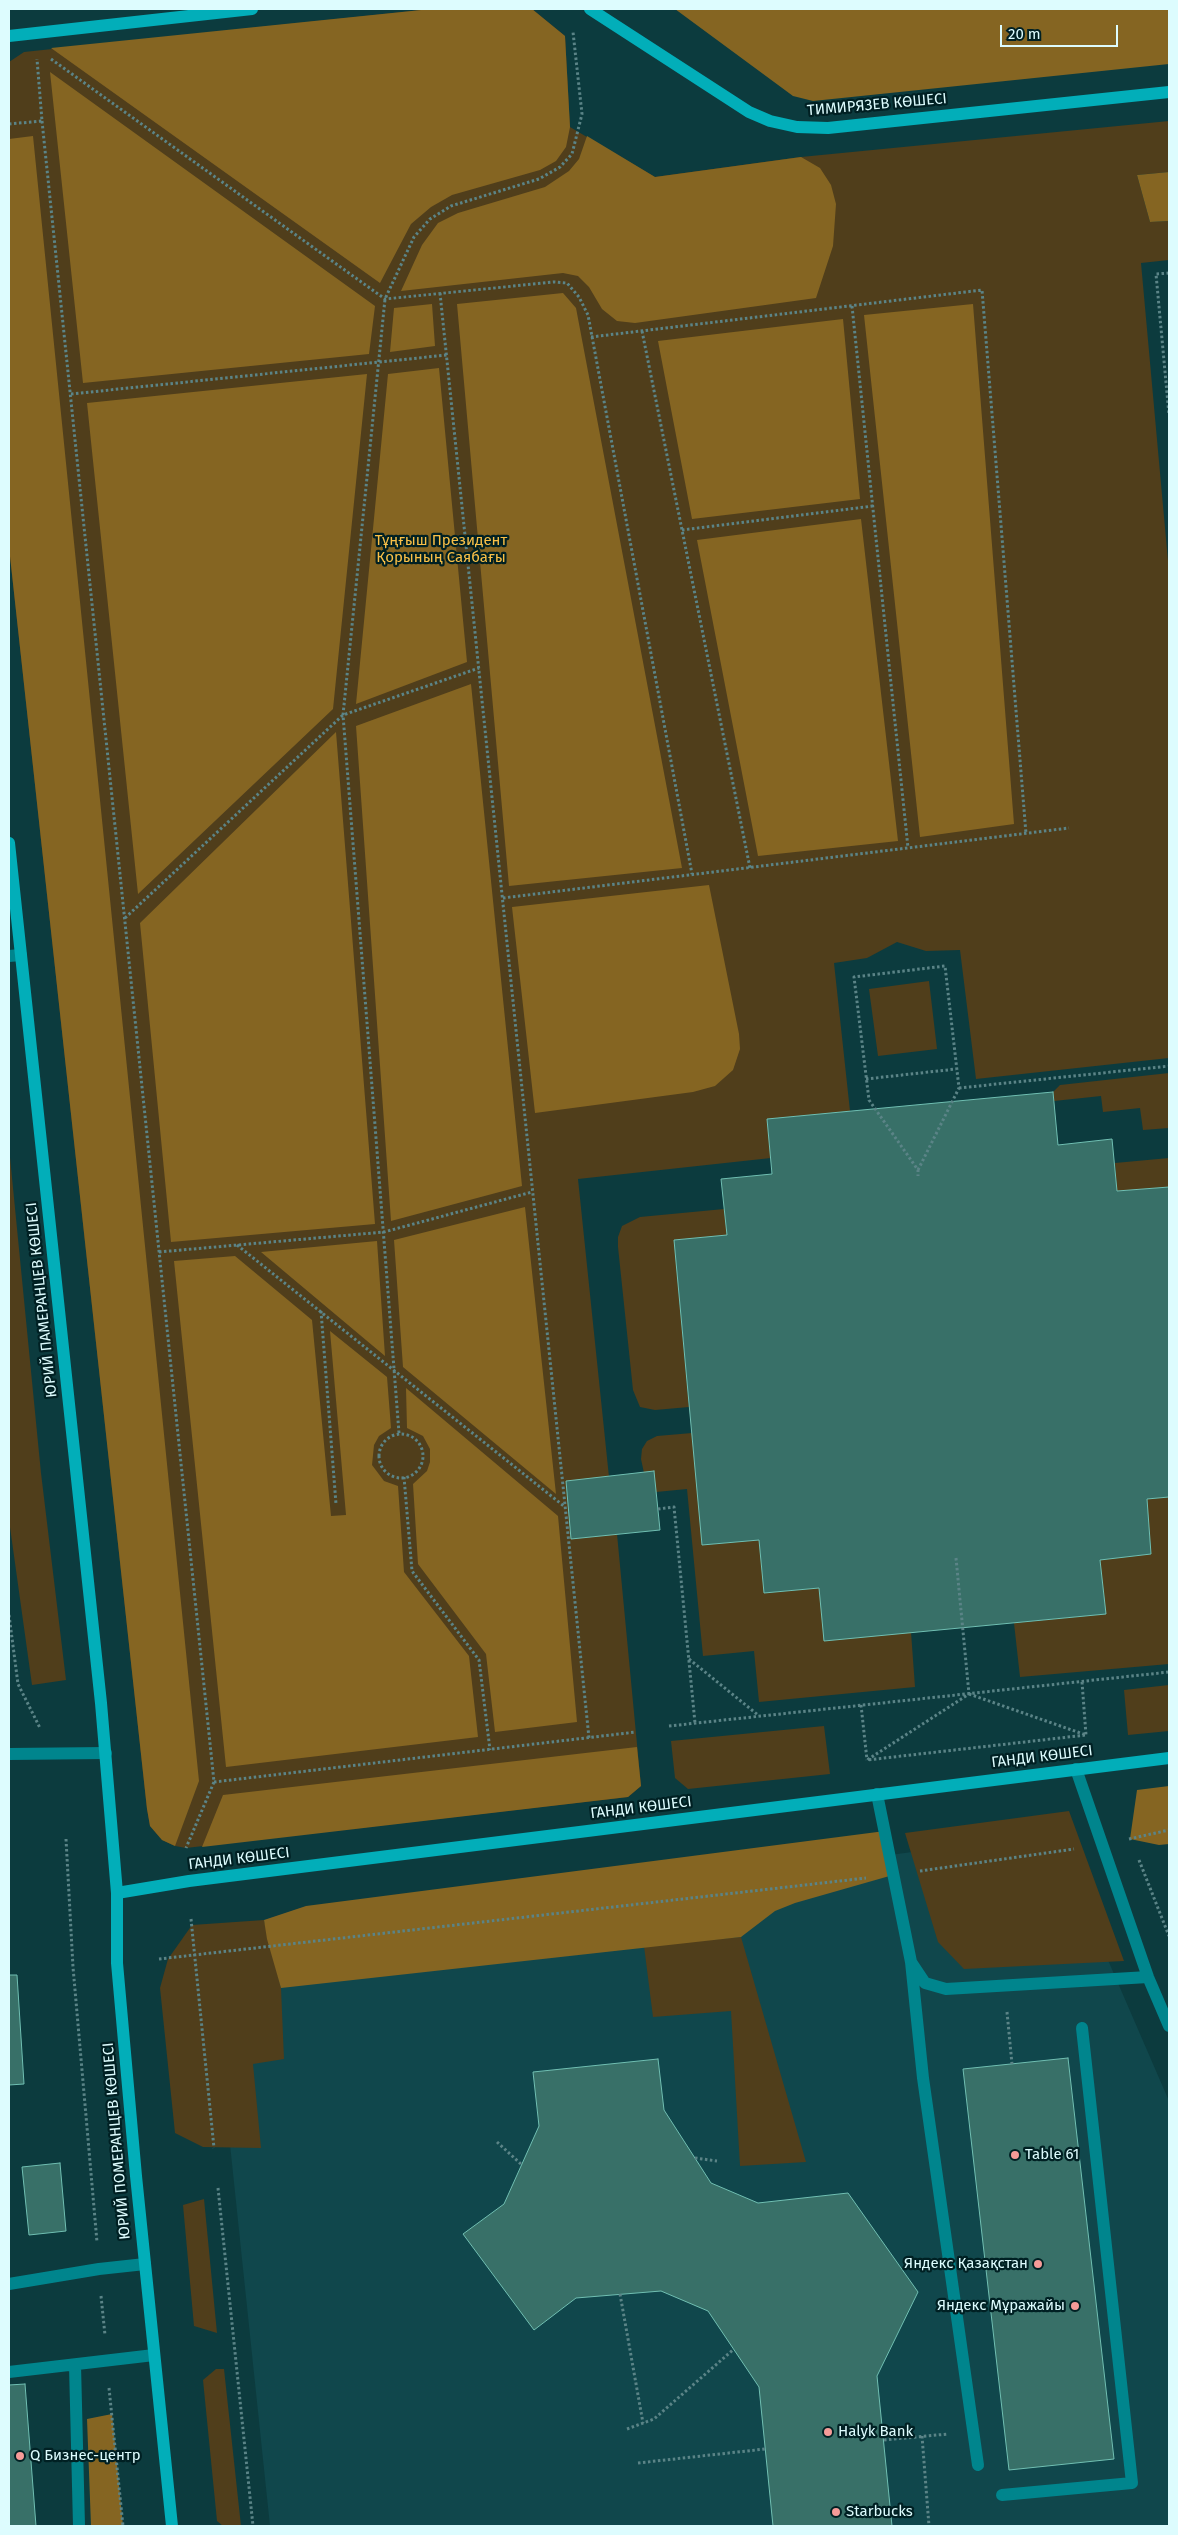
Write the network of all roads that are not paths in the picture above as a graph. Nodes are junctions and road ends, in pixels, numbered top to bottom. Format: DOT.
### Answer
graph roads {
  1 [pos="252,9"];
  2 [pos="590,9"];
  3 [pos="9,36"];
  4 [pos="1169,92"];
  5 [pos="9,843"];
  6 [pos="15,955"];
  7 [pos="106,1753"];
  8 [pos="9,1754"];
  9 [pos="1169,1758"];
  10 [pos="1076,1769"];
  11 [pos="877,1794"];
  12 [pos="116,1893"];
  13 [pos="911,1962"];
  14 [pos="1148,1977"];
  15 [pos="1169,2026"];
  16 [pos="1082,2028"];
  17 [pos="145,2264"];
  18 [pos="9,2284"];
  19 [pos="154,2355"];
  20 [pos="75,2365"];
  21 [pos="9,2372"];
  22 [pos="978,2465"];
  23 [pos="1002,2495"];
  24 [pos="79,2526"];
  25 [pos="172,2526"];
  1 -- 3 [label="street"];
  2 -- 4 [label="street, ТИМИРЯЗЕВ КӨШЕСІ"];
  5 -- 6 [label="street, ЮРИЙ ПАМЕРАНЦЕВ КӨШЕСІ"];
  6 -- 7 [label="street, ЮРИЙ ПАМЕРАНЦЕВ КӨШЕСІ"];
  7 -- 8 [label="lane"];
  7 -- 12 [label="street, ЮРИЙ ПОМЕРАНЦЕВ КӨШЕСІ"];
  9 -- 10 [label="street, ГАНДИ КӨШЕСІ"];
  10 -- 11 [label="street, ГАНДИ КӨШЕСІ"];
  10 -- 14 [label="lane"];
  11 -- 12 [label="street, ГАНДИ КӨШЕСІ"];
  11 -- 13 [label="lane"];
  12 -- 17 [label="street, ЮРИЙ ПОМЕРАНЦЕВ КӨШЕСІ"];
  13 -- 14 [label="lane"];
  13 -- 22 [label="lane"];
  14 -- 15 [label="lane"];
  16 -- 23 [label="lane"];
  17 -- 18 [label="lane"];
  17 -- 19 [label="street, ЮРИЙ ПОМЕРАНЦЕВ КӨШЕСІ"];
  19 -- 20 [label="lane"];
  19 -- 25 [label="street, ЮРИЙ ПОМЕРАНЦЕВ КӨШЕСІ"];
  20 -- 21 [label="lane"];
  20 -- 24 [label="lane"];
}
